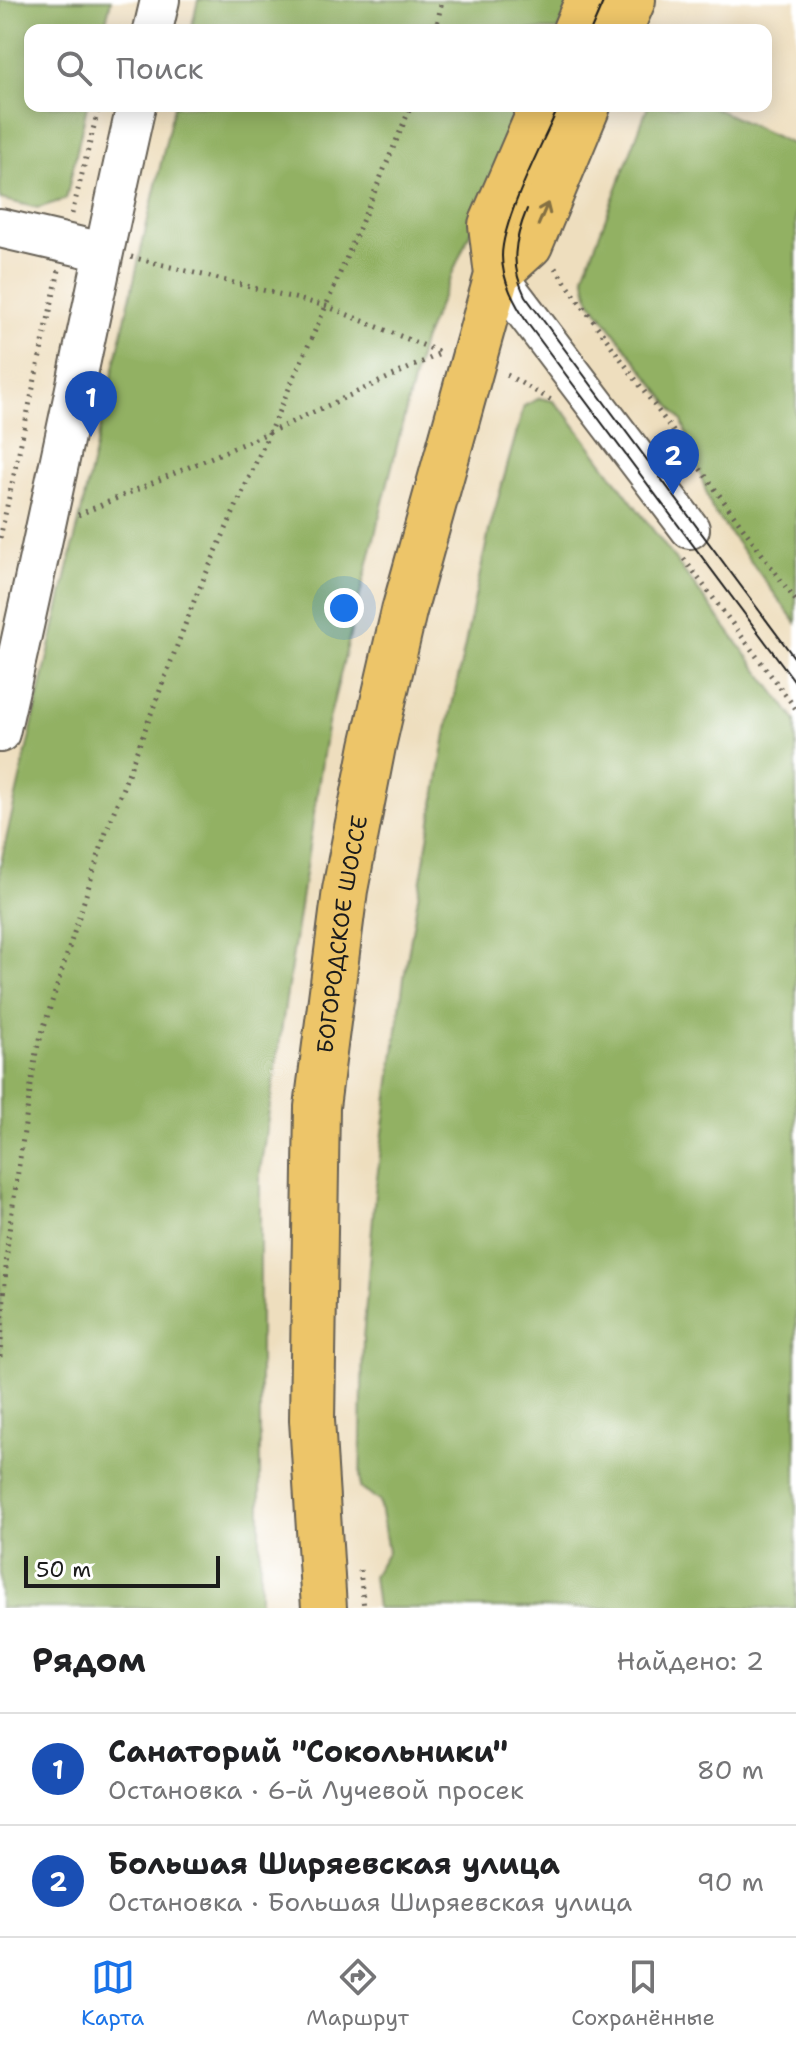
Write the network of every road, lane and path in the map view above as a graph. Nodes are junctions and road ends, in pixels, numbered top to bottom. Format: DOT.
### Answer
graph roads {
  1 [pos="160,0"];
  2 [pos="442,0"];
  3 [pos="588,0"];
  4 [pos="633,0"];
  5 [pos="154,24"];
  6 [pos="437,24"];
  7 [pos="578,24"];
  8 [pos="623,24"];
  9 [pos="98,112"];
  10 [pos="135,112"];
  11 [pos="408,112"];
  12 [pos="539,112"];
  13 [pos="585,112"];
  14 [pos="0,228"];
  15 [pos="65,243"];
  16 [pos="103,252"];
  17 [pos="554,267"];
  18 [pos="497,275"];
  19 [pos="326,306"];
  20 [pos="270,432"];
  21 [pos="46,529"];
  22 [pos="690,529"];
  23 [pos="0,538"];
  24 [pos="796,601"];
  25 [pos="12,621"];
  26 [pos="0,733"];
  27 [pos="0,1357"];
  28 [pos="360,1570"];
  29 [pos="324,1608"];
  30 [pos="364,1608"];
  1 -- 5 [label="street"];
  2 -- 6 [label="path"];
  3 -- 7 [label="main road"];
  4 -- 8 [label="main road"];
  9 -- 15 [label="path"];
  10 -- 16 [label="street"];
  11 -- 19 [label="path"];
  12 -- 18 [label="main road, БОГОРОДСКОЕ ШОССЕ"];
  18 -- 13 [label="main road, one-way"];
  14 -- 15 [label="street"];
  15 -- 16 [label="street"];
  15 -- 23 [label="path"];
  16 -- 19 [label="path"];
  16 -- 21 [label="street"];
  17 -- 24 [label="path"];
  18 -- 22 [label="street"];
  18 -- 29 [label="main road, БОГОРОДСКОЕ ШОССЕ"];
  19 -- 20 [label="path"];
  19 -- 20 [label="path"];
  20 -- 21 [label="path"];
  20 -- 27 [label="path"];
  21 -- 25 [label="street"];
  25 -- 26 [label="street"];
  28 -- 30 [label="path"];
}
